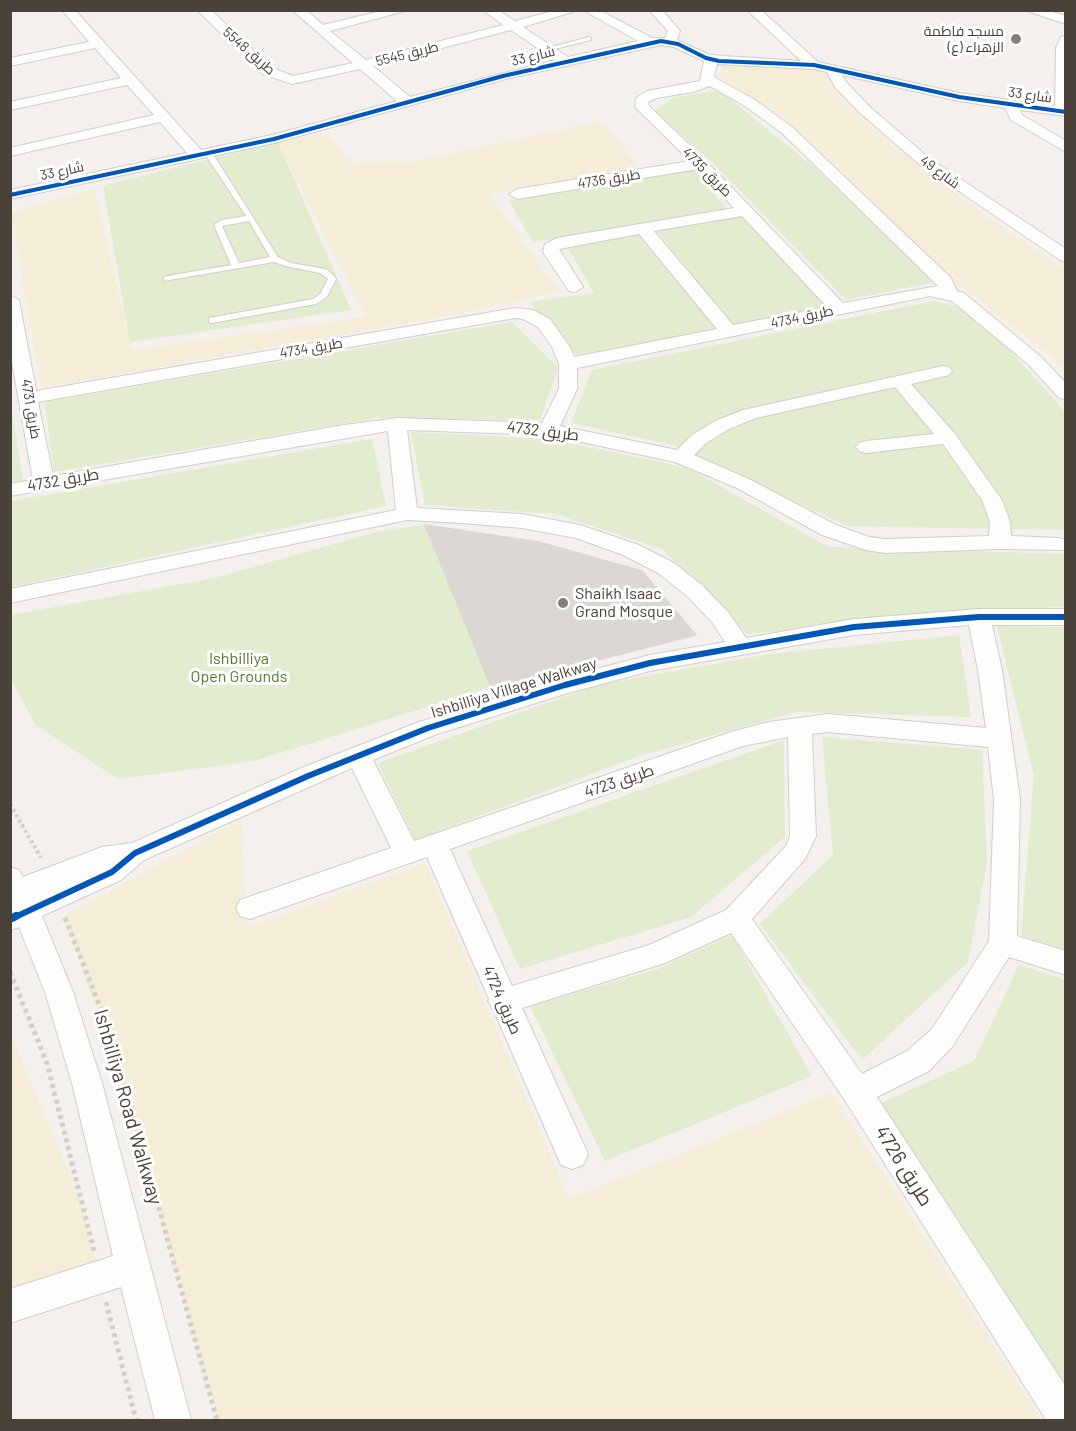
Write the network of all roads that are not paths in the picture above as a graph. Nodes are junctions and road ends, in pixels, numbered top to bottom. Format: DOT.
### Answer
graph roads {
  1 [pos="68,10"];
  2 [pos="203,10"];
  3 [pos="298,10"];
  4 [pos="489,10"];
  5 [pos="573,10"];
  6 [pos="589,10"];
  7 [pos="655,10"];
  8 [pos="753,10"];
  9 [pos="1030,10"];
  10 [pos="402,11"];
  11 [pos="1065,20"];
  12 [pos="514,27"];
  13 [pos="321,29"];
  14 [pos="589,39"];
  15 [pos="1065,40"];
  16 [pos="650,42"];
  17 [pos="670,42"];
  18 [pos="98,44"];
  19 [pos="547,49"];
  20 [pos="564,60"];
  21 [pos="711,60"];
  22 [pos="10,62"];
  23 [pos="363,65"];
  24 [pos="814,65"];
  25 [pos="832,68"];
  26 [pos="130,80"];
  27 [pos="300,80"];
  28 [pos="708,80"];
  29 [pos="407,102"];
  30 [pos="1010,104"];
  31 [pos="10,106"];
  32 [pos="1064,112"];
  33 [pos="163,117"];
  34 [pos="1065,136"];
  35 [pos="1048,138"];
  36 [pos="1065,148"];
  37 [pos="10,152"];
  38 [pos="203,154"];
  39 [pos="701,164"];
  40 [pos="517,194"];
  41 [pos="10,195"];
  42 [pos="745,211"];
  43 [pos="251,218"];
  44 [pos="644,229"];
  45 [pos="1065,258"];
  46 [pos="275,259"];
  47 [pos="236,266"];
  48 [pos="167,279"];
  49 [pos="575,287"];
  50 [pos="950,294"];
  51 [pos="10,300"];
  52 [pos="839,309"];
  53 [pos="212,320"];
  54 [pos="729,332"];
  55 [pos="568,364"];
  56 [pos="943,371"];
  57 [pos="899,381"];
  58 [pos="1065,394"];
  59 [pos="28,398"];
  60 [pos="397,424"];
  61 [pos="549,429"];
  62 [pos="948,438"];
  63 [pos="866,447"];
  64 [pos="681,458"];
  65 [pos="44,483"];
  66 [pos="10,490"];
  67 [pos="407,514"];
  68 [pos="1000,542"];
  69 [pos="1060,545"];
  70 [pos="10,596"];
  71 [pos="979,617"];
  72 [pos="1065,617"];
  73 [pos="739,646"];
  74 [pos="800,726"];
  75 [pos="1000,739"];
  76 [pos="358,755"];
  77 [pos="435,845"];
  78 [pos="408,855"];
  79 [pos="16,900"];
  80 [pos="250,908"];
  81 [pos="736,918"];
  82 [pos="1003,943"];
  83 [pos="1065,963"];
  84 [pos="502,1001"];
  85 [pos="857,1092"];
  86 [pos="572,1154"];
  87 [pos="132,1267"];
  88 [pos="10,1306"];
  89 [pos="173,1420"];
  90 [pos="1065,1420"];
  1 -- 18 [label="street"];
  2 -- 27 [label="street, طريق 5548"];
  3 -- 13 [label="street"];
  4 -- 12 [label="street"];
  5 -- 12 [label="street, طريق 5545"];
  6 -- 16 [label="street"];
  7 -- 17 [label="street"];
  8 -- 24 [label="street"];
  9 -- 11 [label="street"];
  10 -- 13 [label="street"];
  12 -- 19 [label="street"];
  12 -- 23 [label="street, طريق 5545"];
  13 -- 23 [label="street"];
  14 -- 19 [label="lane"];
  15 -- 32 [label="street"];
  16 -- 17 [label="street, شارع 33"];
  16 -- 20 [label="street, شارع 33"];
  17 -- 21 [label="street, شارع 33"];
  18 -- 22 [label="street"];
  18 -- 26 [label="street"];
  19 -- 20 [label="street"];
  20 -- 29 [label="street, شارع 33"];
  21 -- 24 [label="street, شارع 33"];
  21 -- 28 [label="street"];
  23 -- 27 [label="street, طريق 5545"];
  23 -- 29 [label="street"];
  24 -- 25 [label="street, شارع 33"];
  25 -- 30 [label="street, شارع 33"];
  25 -- 45 [label="street, شارع 49"];
  26 -- 31 [label="street"];
  26 -- 33 [label="street"];
  28 -- 39 [label="street, طريق 4735"];
  28 -- 50 [label="street"];
  29 -- 38 [label="street, شارع 33"];
  30 -- 32 [label="street, شارع 33"];
  30 -- 35 [label="street"];
  33 -- 37 [label="street"];
  33 -- 38 [label="street"];
  34 -- 35 [label="street"];
  35 -- 36 [label="street"];
  38 -- 41 [label="street, شارع 33"];
  38 -- 43 [label="lane"];
  39 -- 40 [label="street, طريق 4736"];
  39 -- 42 [label="street, طريق 4735"];
  42 -- 44 [label="street"];
  42 -- 52 [label="street, طريق 4735"];
  43 -- 46 [label="lane"];
  43 -- 47 [label="lane"];
  44 -- 49 [label="street"];
  44 -- 54 [label="street"];
  46 -- 47 [label="lane"];
  46 -- 53 [label="lane"];
  47 -- 48 [label="lane"];
  50 -- 52 [label="street, طريق 4734"];
  50 -- 58 [label="street"];
  51 -- 59 [label="street, طريق 4731"];
  52 -- 54 [label="street, طريق 4734"];
  54 -- 55 [label="street, طريق 4734"];
  55 -- 59 [label="street, طريق 4734"];
  55 -- 61 [label="street"];
  56 -- 57 [label="street"];
  57 -- 62 [label="street"];
  57 -- 64 [label="street"];
  59 -- 65 [label="street, طريق 4731"];
  60 -- 61 [label="street, طريق 4732"];
  60 -- 65 [label="street, طريق 4732"];
  60 -- 67 [label="street"];
  61 -- 64 [label="street, طريق 4732"];
  62 -- 63 [label="street"];
  62 -- 68 [label="street"];
  64 -- 68 [label="street, طريق 4732"];
  65 -- 66 [label="street, طريق 4732"];
  67 -- 70 [label="street"];
  67 -- 73 [label="street"];
  68 -- 69 [label="street, طريق 4732"];
  71 -- 72 [label="street, Ishbilliya Village Walkway"];
  71 -- 73 [label="street, Ishbilliya Village Walkway"];
  71 -- 75 [label="street"];
  73 -- 76 [label="street, Ishbilliya Village Walkway"];
  74 -- 75 [label="street, طريق 4723"];
  74 -- 77 [label="street, طريق 4723"];
  74 -- 81 [label="street"];
  75 -- 82 [label="street"];
  76 -- 78 [label="street"];
  76 -- 79 [label="street, Ishbilliya Village Walkway"];
  77 -- 78 [label="street, طريق 4723"];
  77 -- 84 [label="street, طريق 4724"];
  78 -- 80 [label="street, طريق 4723"];
  79 -- 87 [label="street"];
  81 -- 84 [label="street"];
  81 -- 85 [label="street, طريق 4726"];
  82 -- 83 [label="street"];
  82 -- 85 [label="street"];
  84 -- 86 [label="street, طريق 4724"];
  85 -- 90 [label="street, طريق 4726"];
  87 -- 88 [label="street"];
  87 -- 89 [label="street"];
}
